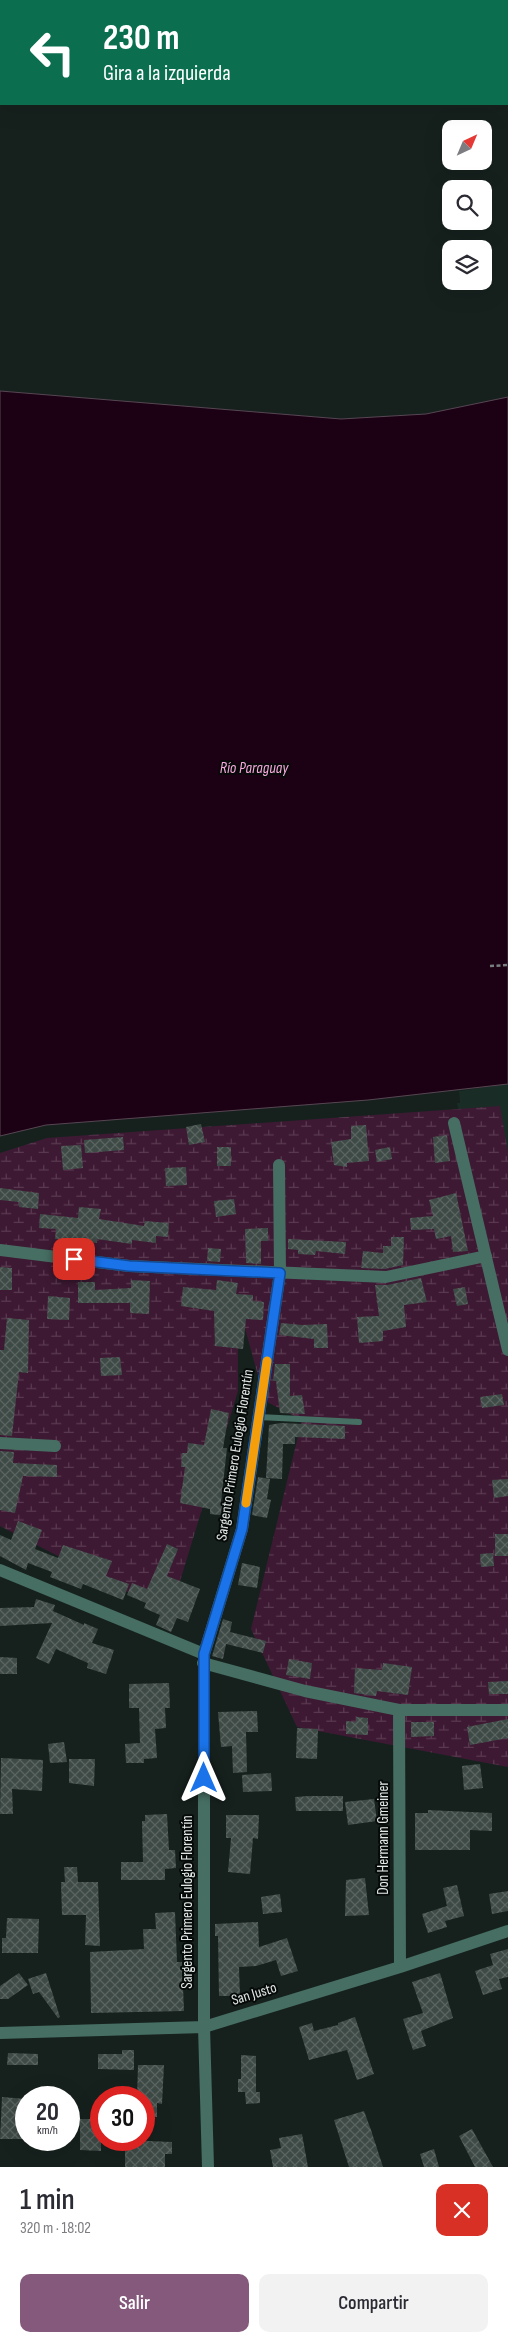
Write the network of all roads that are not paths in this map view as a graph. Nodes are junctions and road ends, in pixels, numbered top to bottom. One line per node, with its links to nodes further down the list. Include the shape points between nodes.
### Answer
1 (454, 1123): 4 (street)
2 (279, 1165): 5 (street, Sargento Primero Eulogio Florentín)
3 (0, 1250): 5 (street, via 129,1266)
4 (486, 1256): 5 (street, via 386,1277); 6 (street)
5 (280, 1273): 7 (street, Sargento Primero Eulogio Florentín)
6 (508, 1350)
7 (259, 1417): 8 (lane); 12 (street, Sargento Primero Eulogio Florentín, via 242,1529)
8 (358, 1422)
9 (0, 1443): 10 (street)
10 (56, 1446)
11 (0, 1570): 12 (street)
12 (203, 1659): 13 (street, via 305,1691); 17 (street, Sargento Primero Eulogio Florentín)
13 (398, 1710): 14 (street); 16 (street, Don Hermann Gmeiner)
14 (508, 1710)
15 (508, 1931): 16 (street, San Justo)
16 (400, 1967): 17 (street, San Justo)
17 (204, 2027): 18 (street, San Justo); 19 (street, Sargento Primero Eulogio Florentín)
18 (0, 2033)
19 (208, 2167)

